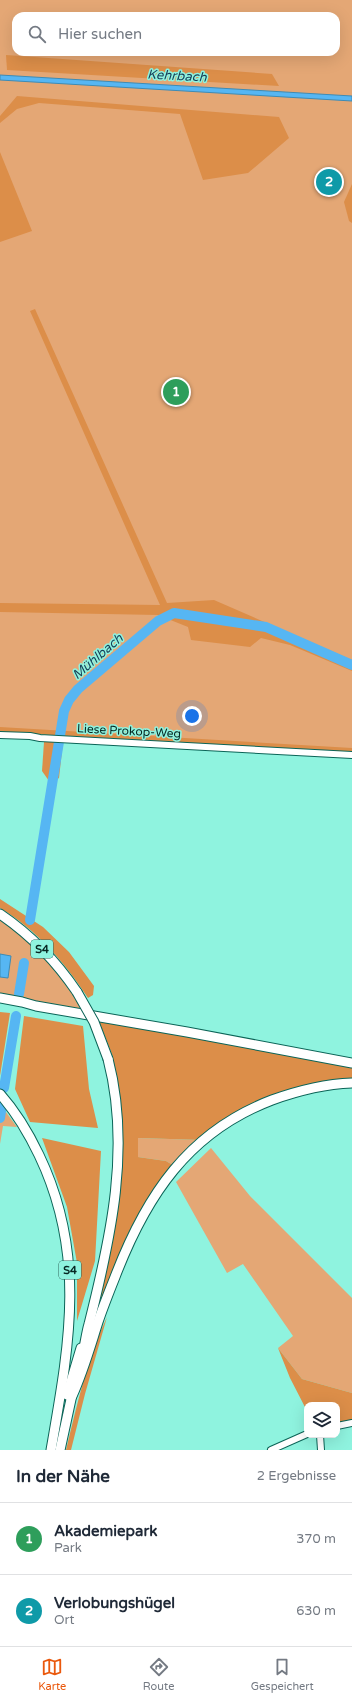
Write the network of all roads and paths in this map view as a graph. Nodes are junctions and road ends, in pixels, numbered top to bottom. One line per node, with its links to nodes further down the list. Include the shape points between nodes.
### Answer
1 (0, 735): 2 (street, Liese Prokop-Weg)
2 (352, 755)
3 (0, 914): 10 (highway, S4, bridge, via 27,934 46,953 77,992 94,1022 108,1059 115,1090 118,1117 117,1184 104,1258)
4 (0, 998): 6 (highway)
5 (0, 1004): 6 (highway)
6 (36, 1006): 7 (highway)
7 (352, 1063)
8 (352, 1083): 11 (highway, via 296,1092 262,1104 236,1117 202,1140 176,1167 153,1197 134,1231 101,1313)
9 (0, 1094): 16 (highway, S4, via 24,1127 45,1167 59,1205 68,1245 71,1282 69,1322 63,1381)
10 (84, 1339): 11 (highway, S4); 17 (highway, via 73,1373)
11 (72, 1396): 18 (highway, S4)
12 (352, 1423): 13 (street)
13 (340, 1425)
14 (304, 1435): 19 (street)
15 (320, 1438): 20 (street)
16 (51, 1450)
17 (55, 1450)
18 (60, 1450)
19 (271, 1450)
20 (321, 1450)

